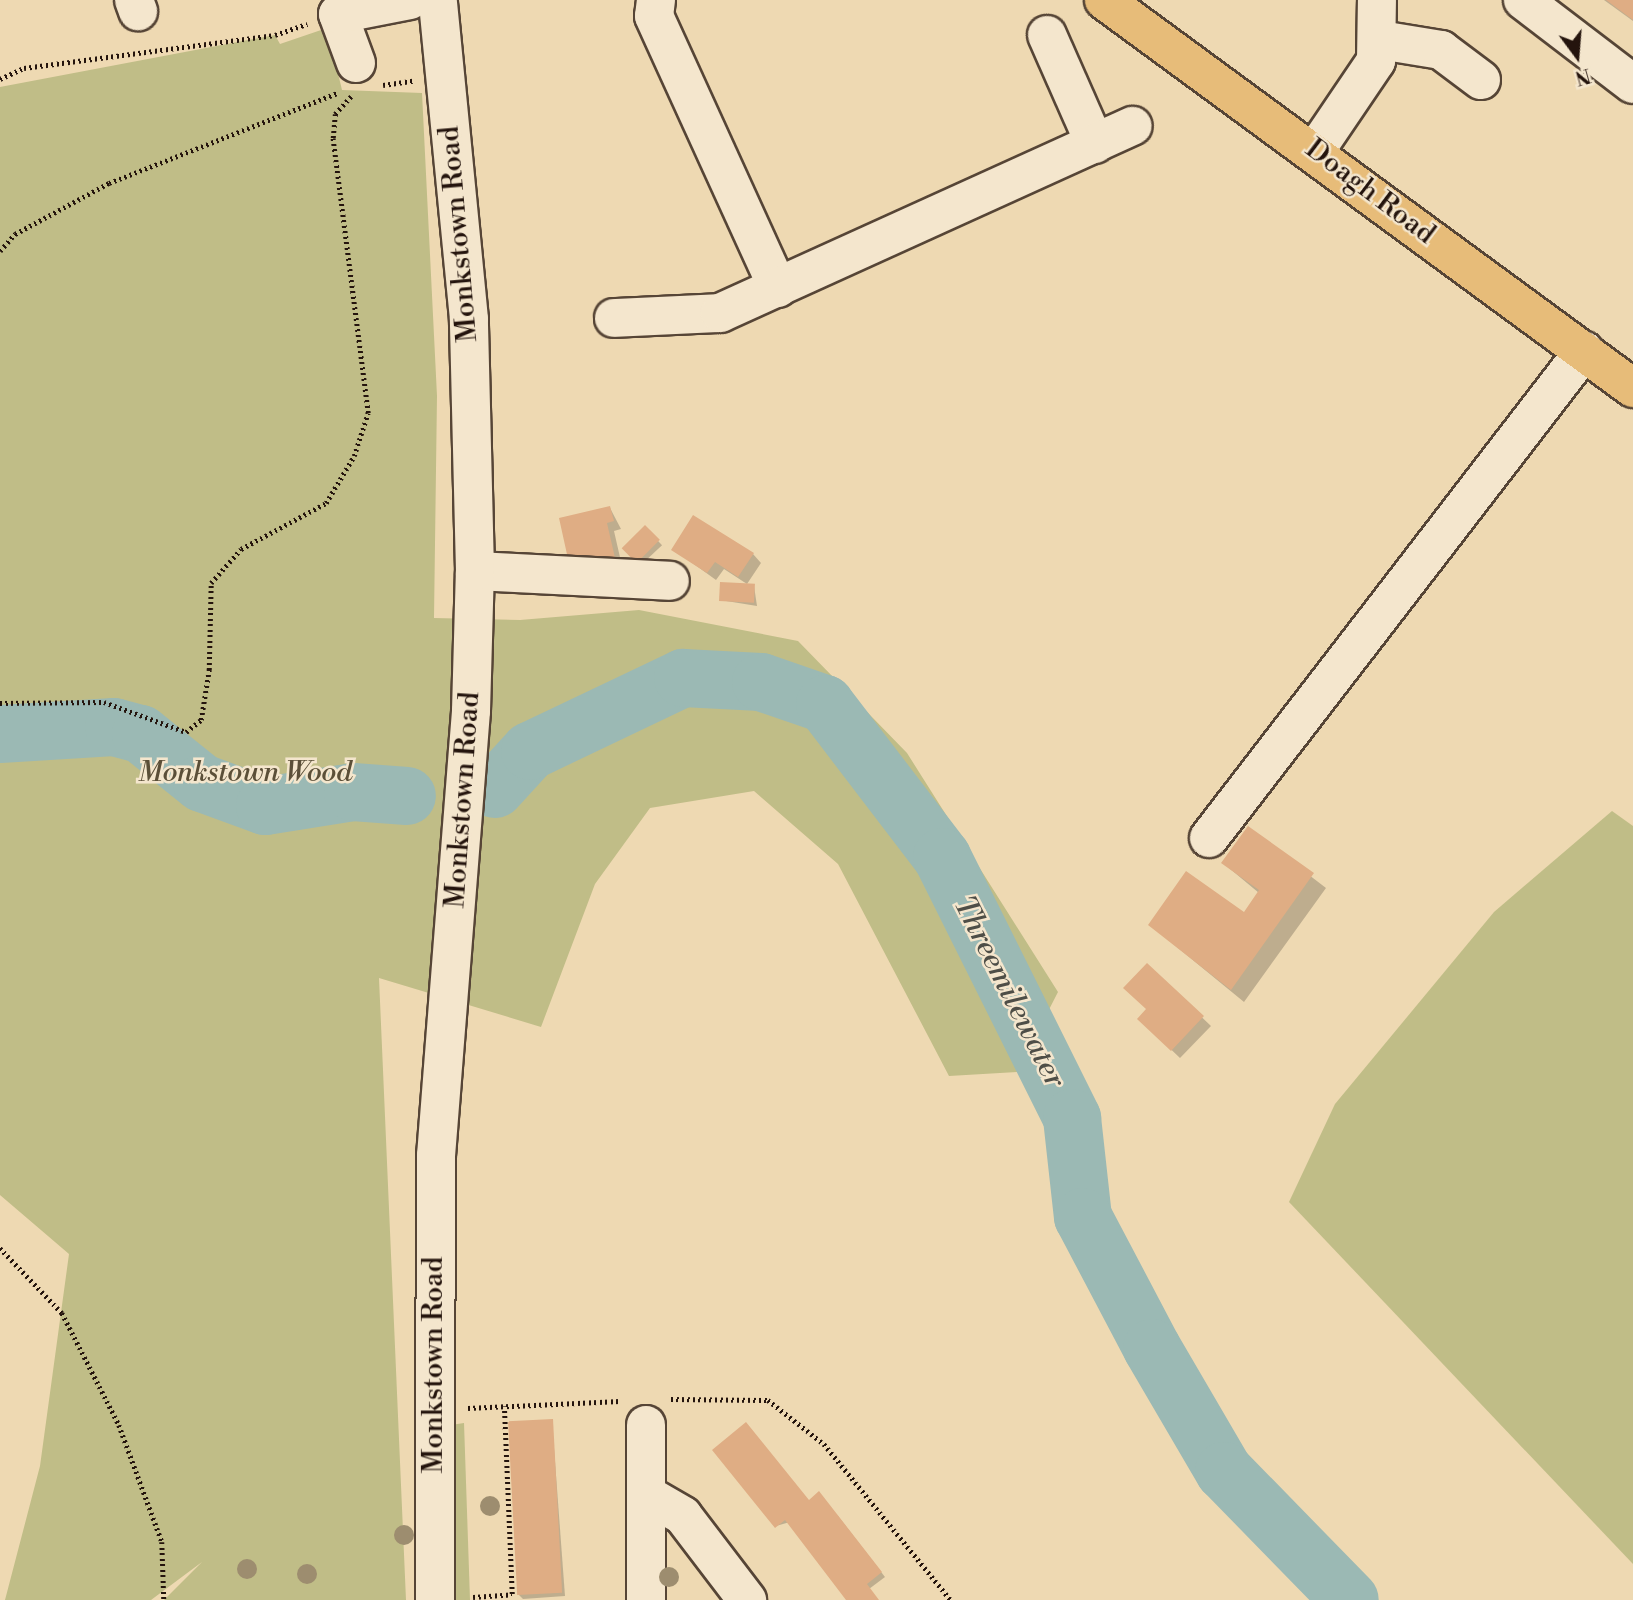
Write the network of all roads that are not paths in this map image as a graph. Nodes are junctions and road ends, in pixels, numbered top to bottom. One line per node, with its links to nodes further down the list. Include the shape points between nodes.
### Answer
1 (410, 0): 9 (street, via 338,14)
2 (438, 0): 19 (street, Monkstown Road, via 469,319)
3 (656, 0): 15 (street, via 653,16)
4 (1104, 0): 14 (main road, Doagh Road)
5 (1377, 0): 8 (street)
6 (1523, 0): 11 (street)
7 (1046, 35): 13 (street)
8 (1380, 40): 10 (street, via 1441,50); 14 (street, via 1370,72)
9 (357, 75)
10 (1481, 80)
11 (1633, 84)
12 (1133, 126): 13 (street)
13 (1095, 144): 15 (street)
14 (1315, 151): 17 (main road, Doagh Road)
15 (778, 288): 16 (street, via 720,313)
16 (614, 318)
17 (1584, 351): 18 (main road, Doagh Road); 21 (street)
18 (1633, 388)
19 (475, 571): 20 (street); 24 (street, Monkstown Road, via 471,711 436,1156)
20 (670, 581)
21 (1209, 838)
22 (646, 1409): 23 (street)
23 (649, 1496): 25 (street); 26 (street, via 683,1516)
24 (435, 1600)
25 (646, 1600)
26 (747, 1600)

